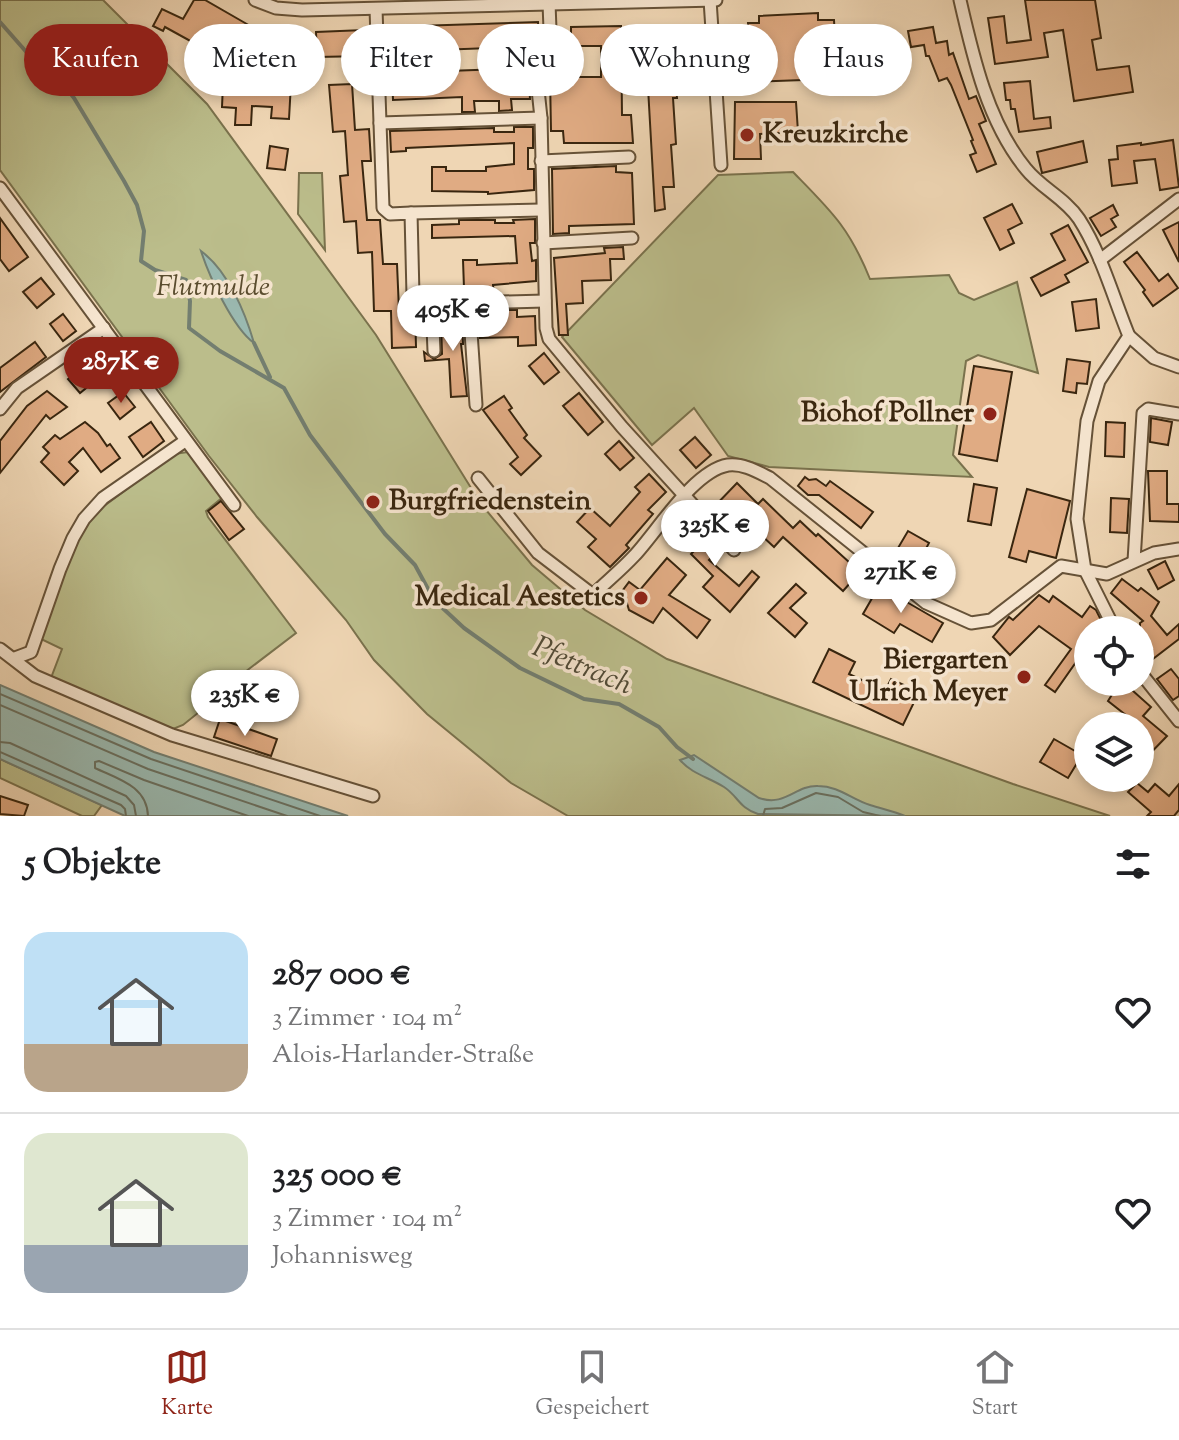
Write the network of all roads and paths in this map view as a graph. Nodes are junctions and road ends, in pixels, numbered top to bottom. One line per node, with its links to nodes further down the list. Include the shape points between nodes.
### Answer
1 (255, 0): 5 (street, via 289,10)
2 (713, 0): 4 (street); 10 (street)
3 (960, 0): 17 (street, via 980,77 1013,150 1032,177 1077,216)
4 (549, 3): 5 (street); 6 (street, via 551,56 537,80)
5 (376, 9): 7 (street)
6 (541, 118): 7 (street); 9 (street)
7 (380, 123): 14 (street, via 383,208 390,214)
8 (629, 157): 9 (street)
9 (541, 161): 13 (street)
10 (721, 165)
11 (0, 188): 21 (street)
12 (1179, 199): 17 (street)
13 (541, 210): 14 (street); 16 (street)
14 (411, 213): 20 (street, via 413,295 421,304)
15 (632, 238): 16 (street)
16 (543, 243): 18 (street)
17 (1100, 260): 22 (street)
18 (545, 301): 19 (street); 30 (street, via 546,328 557,351)
19 (469, 303): 20 (street); 25 (street)
20 (432, 304): 23 (street)
21 (104, 328): 26 (street, via 17,388); 28 (street)
22 (1129, 336): 24 (street, via 1154,358); 35 (street, via 1099,381 1087,421 1077,519)
23 (434, 351)
24 (1179, 367)
25 (476, 405)
26 (0, 407)
27 (1179, 414): 34 (street, via 1148,409 1143,413)
28 (185, 441): 31 (street); 38 (street, via 103,498 84,519 31,652)
29 (478, 478): 30 (street, via 538,553 593,595)
30 (687, 495): 33 (street); 35 (street, via 728,465 749,468 789,492 926,603 971,623 991,620 1061,566)
31 (234, 505)
32 (1179, 549): 34 (street)
33 (734, 550)
34 (1134, 561): 35 (street, via 1107,574)
35 (1085, 570): 36 (street)
36 (1108, 616)
37 (0, 649): 38 (street)
38 (15, 658): 41 (street, via 35,676 172,735)
39 (1154, 690): 40 (street)
40 (1179, 721)
41 (373, 796)

